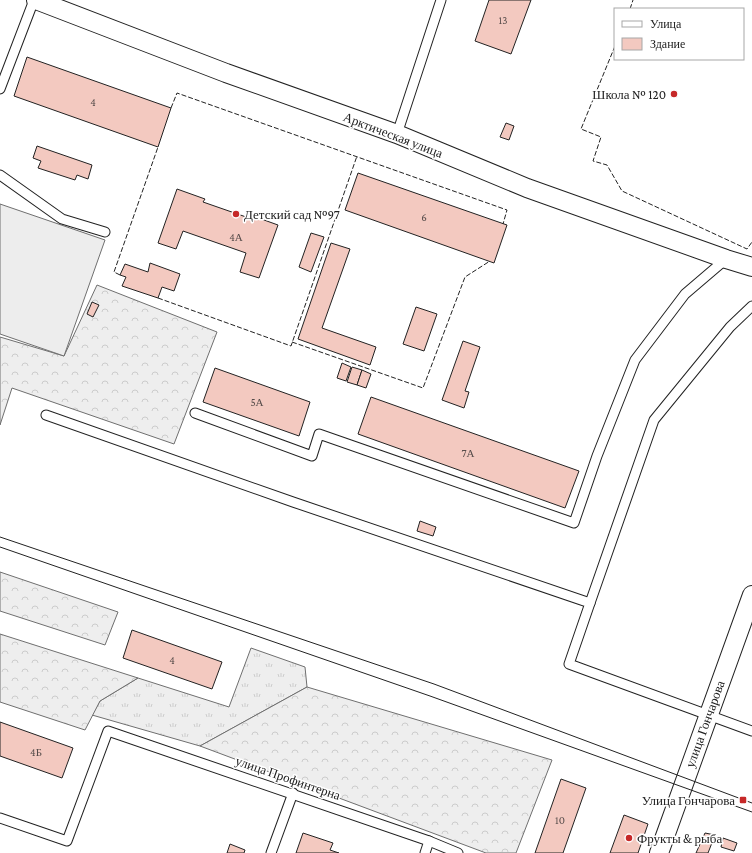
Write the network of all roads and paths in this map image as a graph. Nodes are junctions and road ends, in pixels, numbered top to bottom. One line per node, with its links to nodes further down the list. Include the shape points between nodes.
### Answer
1 (35, 0): 3 (lane); 4 (street, Арктическая улица, via 226,73)
2 (441, 0): 4 (lane)
3 (0, 89)
4 (397, 134): 7 (street, Арктическая улица, via 527,188)
5 (0, 175): 6 (lane, via 62,219)
6 (105, 232)
7 (726, 259): 8 (street, Арктическая улица); 10 (lane, via 685,294 635,360 574,523 319,434 312,456)
8 (752, 267)
9 (752, 306): 13 (lane, via 730,327 654,420)
10 (195, 413)
11 (46, 415): 13 (lane)
12 (752, 595): 14 (street, улица Гончарова)
13 (590, 603): 14 (lane, via 569,664)
14 (708, 716): 15 (lane); 22 (street, улица Гончарова)
15 (752, 731)
16 (292, 793): 17 (lane, улица Профинтерна, via 108,731 67,841); 18 (lane, улица Профинтерна); 19 (lane)
17 (0, 818)
18 (429, 841): 20 (lane); 21 (lane, улица Профинтерна)
19 (271, 853)
20 (425, 853)
21 (458, 853)
22 (659, 853)

